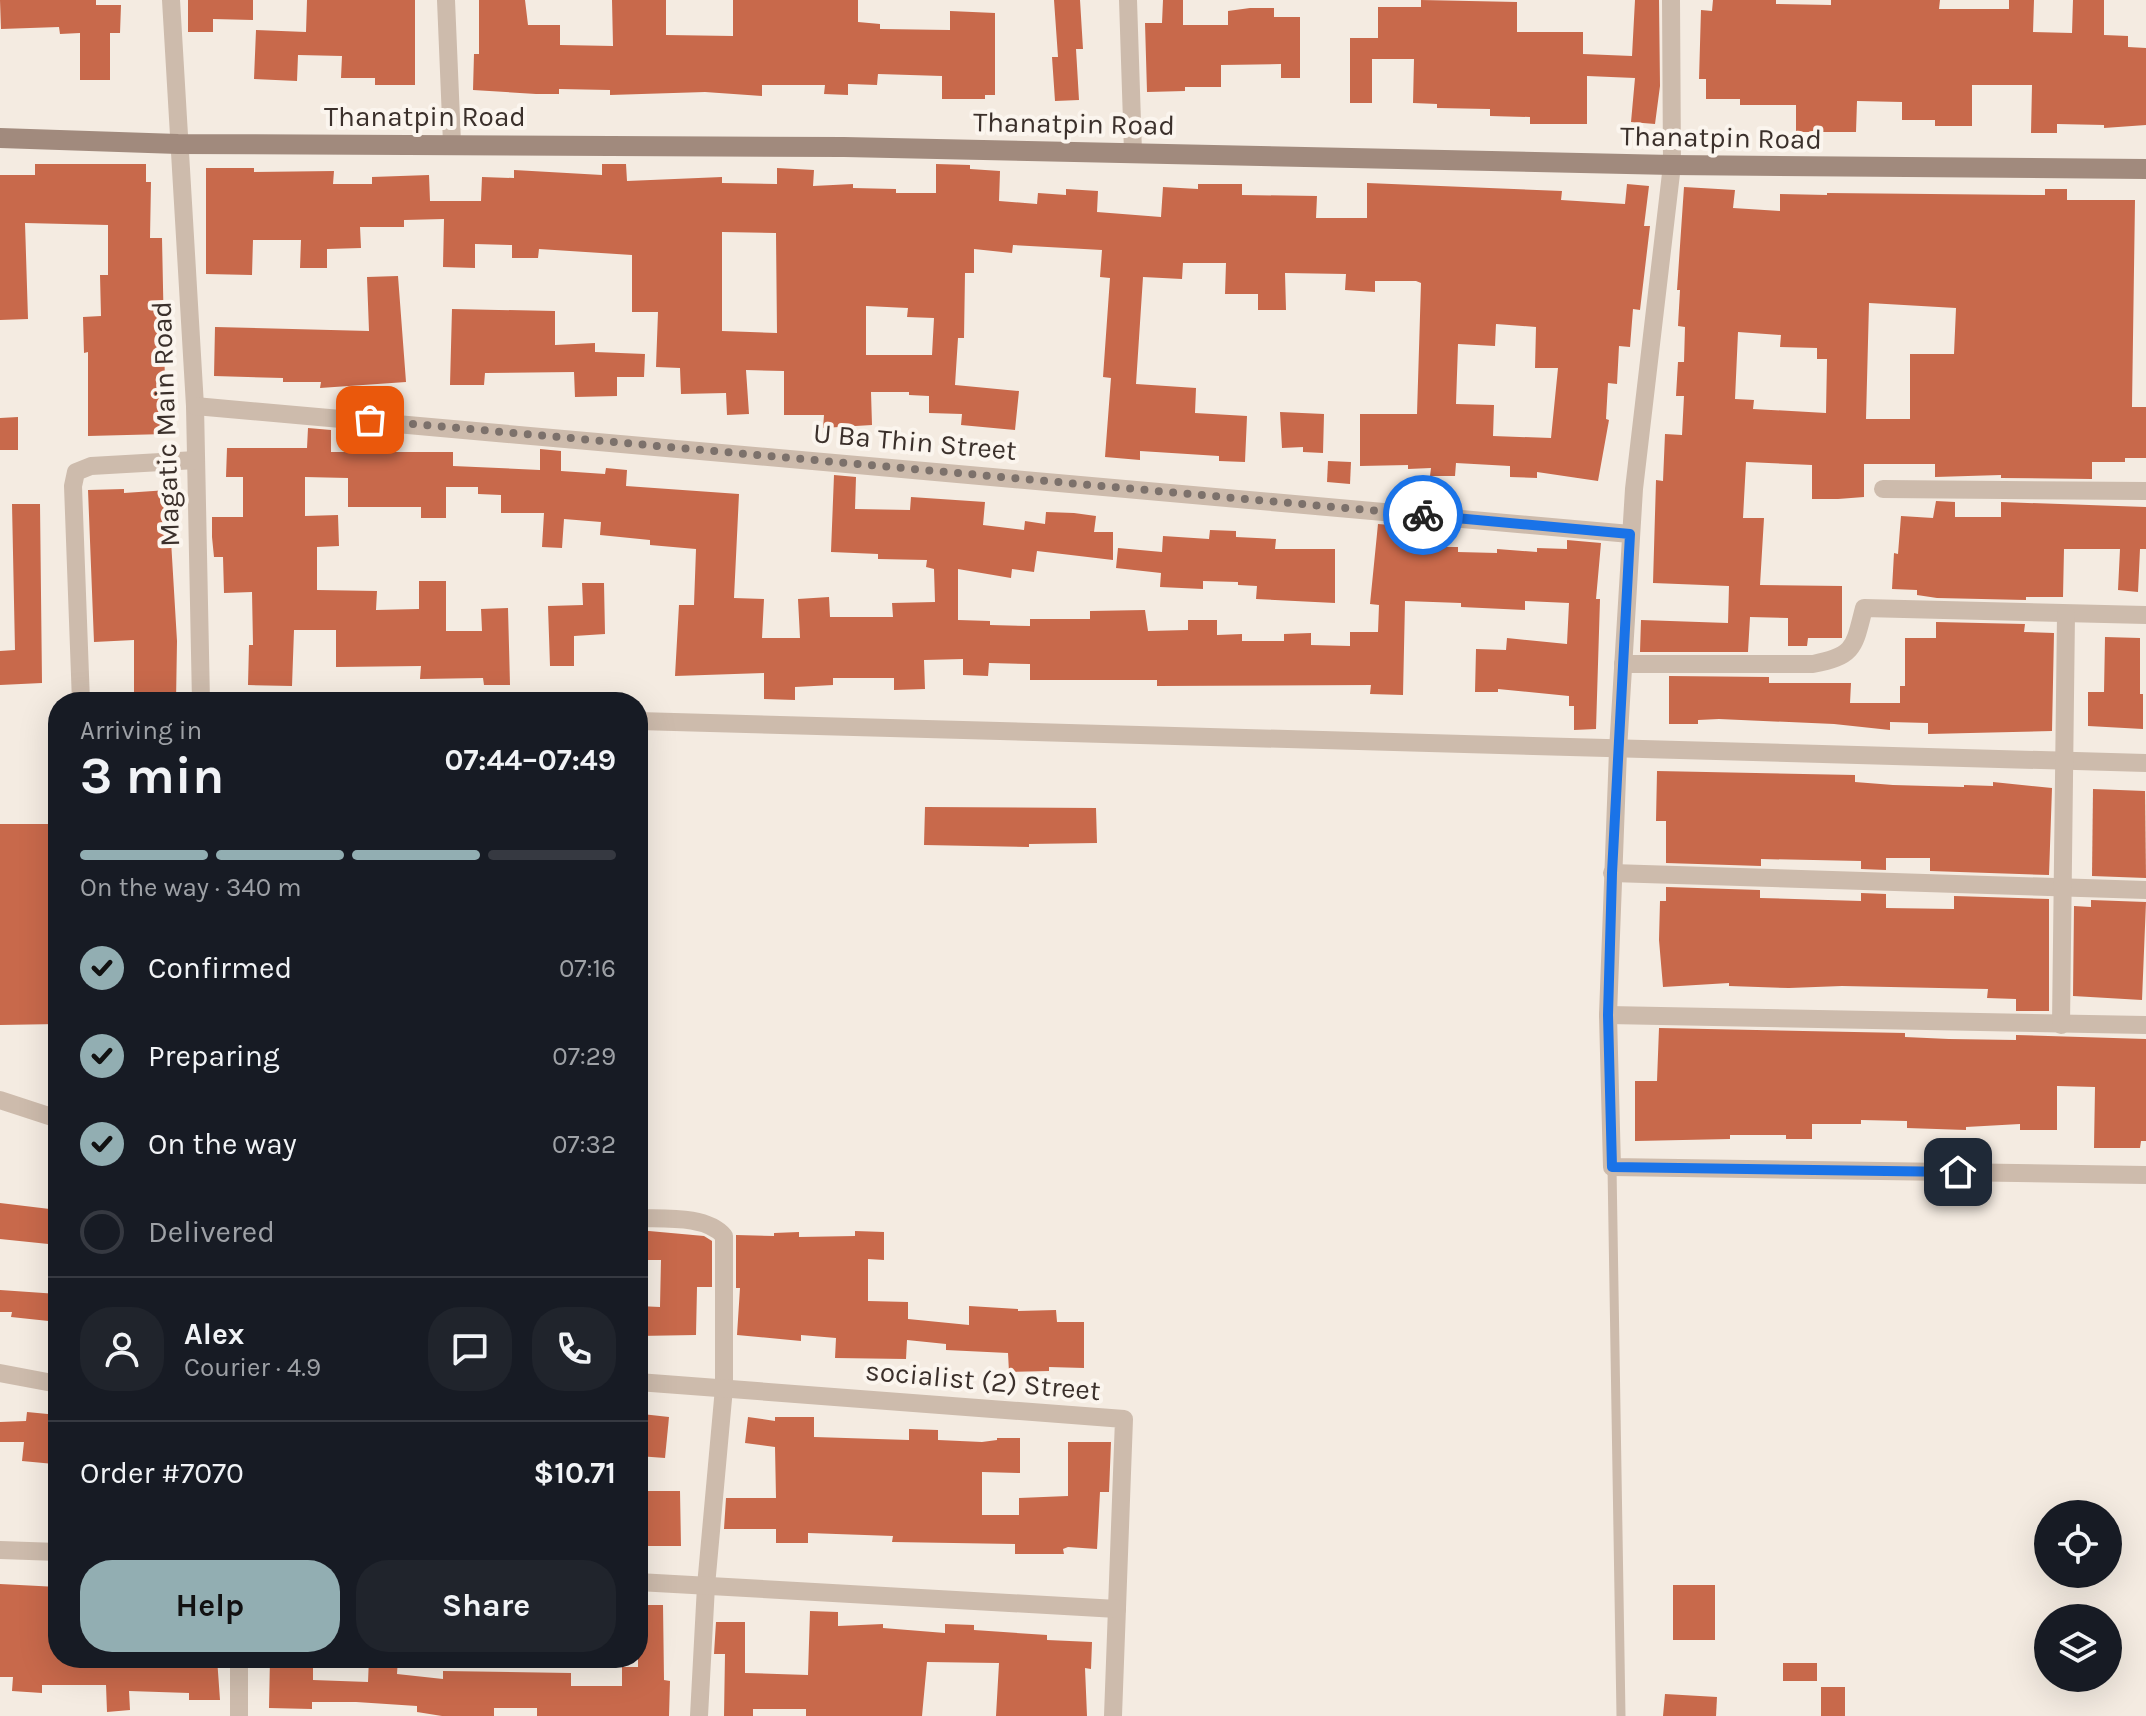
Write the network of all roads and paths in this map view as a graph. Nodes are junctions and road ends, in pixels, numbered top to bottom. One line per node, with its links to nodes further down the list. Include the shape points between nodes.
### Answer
1 (171, 0): 7 (street, Magatic Main Road)
2 (446, 0): 6 (street)
3 (1128, 0): 8 (street)
4 (1671, 0): 9 (street)
5 (0, 138): 7 (main road, Thanatpin Road)
6 (452, 143): 7 (main road, Thanatpin Road); 8 (main road, Thanatpin Road)
7 (178, 144): 11 (street, Magatic Main Road)
8 (1133, 152): 9 (main road, Thanatpin Road)
9 (1672, 165): 10 (main road, Thanatpin Road); 15 (street)
10 (2146, 169)
11 (195, 406): 12 (street, Magatic Main Road); 15 (street, U Ba Thin Street)
12 (196, 460): 19 (street, via 91,466 76,472); 20 (street, Magatic Main Road)
13 (1883, 489): 14 (street)
14 (2146, 491)
15 (1630, 534): 18 (street)
16 (2066, 614): 17 (street); 18 (street, via 1864,608 1855,643 1840,659 1813,664); 23 (street)
17 (2146, 615)
18 (1623, 664): 22 (street)
19 (81, 692)
20 (201, 692)
21 (648, 721): 22 (street)
22 (1618, 750): 23 (street); 25 (street)
23 (2066, 760): 24 (street); 26 (street)
24 (2146, 763)
25 (1612, 873): 26 (street); 28 (street)
26 (2062, 887): 27 (street); 29 (street)
27 (2146, 890)
28 (1608, 1015): 29 (street); 33 (street)
29 (2061, 1025): 30 (street)
30 (2146, 1025)
31 (0, 1100): 32 (street)
32 (48, 1116)
33 (1612, 1167): 34 (street); 49 (lane)
34 (2146, 1175)
35 (648, 1219): 39 (street, via 696,1222 716,1227 724,1236)
36 (0, 1373): 37 (street)
37 (48, 1382)
38 (648, 1383): 39 (street, socialist (2) Street)
39 (724, 1388): 43 (street); 44 (street, socialist (2) Street, via 1124,1419)
40 (0, 1550): 41 (street)
41 (48, 1552)
42 (648, 1583): 43 (street)
43 (706, 1586): 44 (street); 47 (street)
44 (1117, 1609): 48 (street, socialist (2) Street)
45 (239, 1668): 46 (street)
46 (239, 1716)
47 (699, 1716)
48 (1113, 1716)
49 (1621, 1716)

